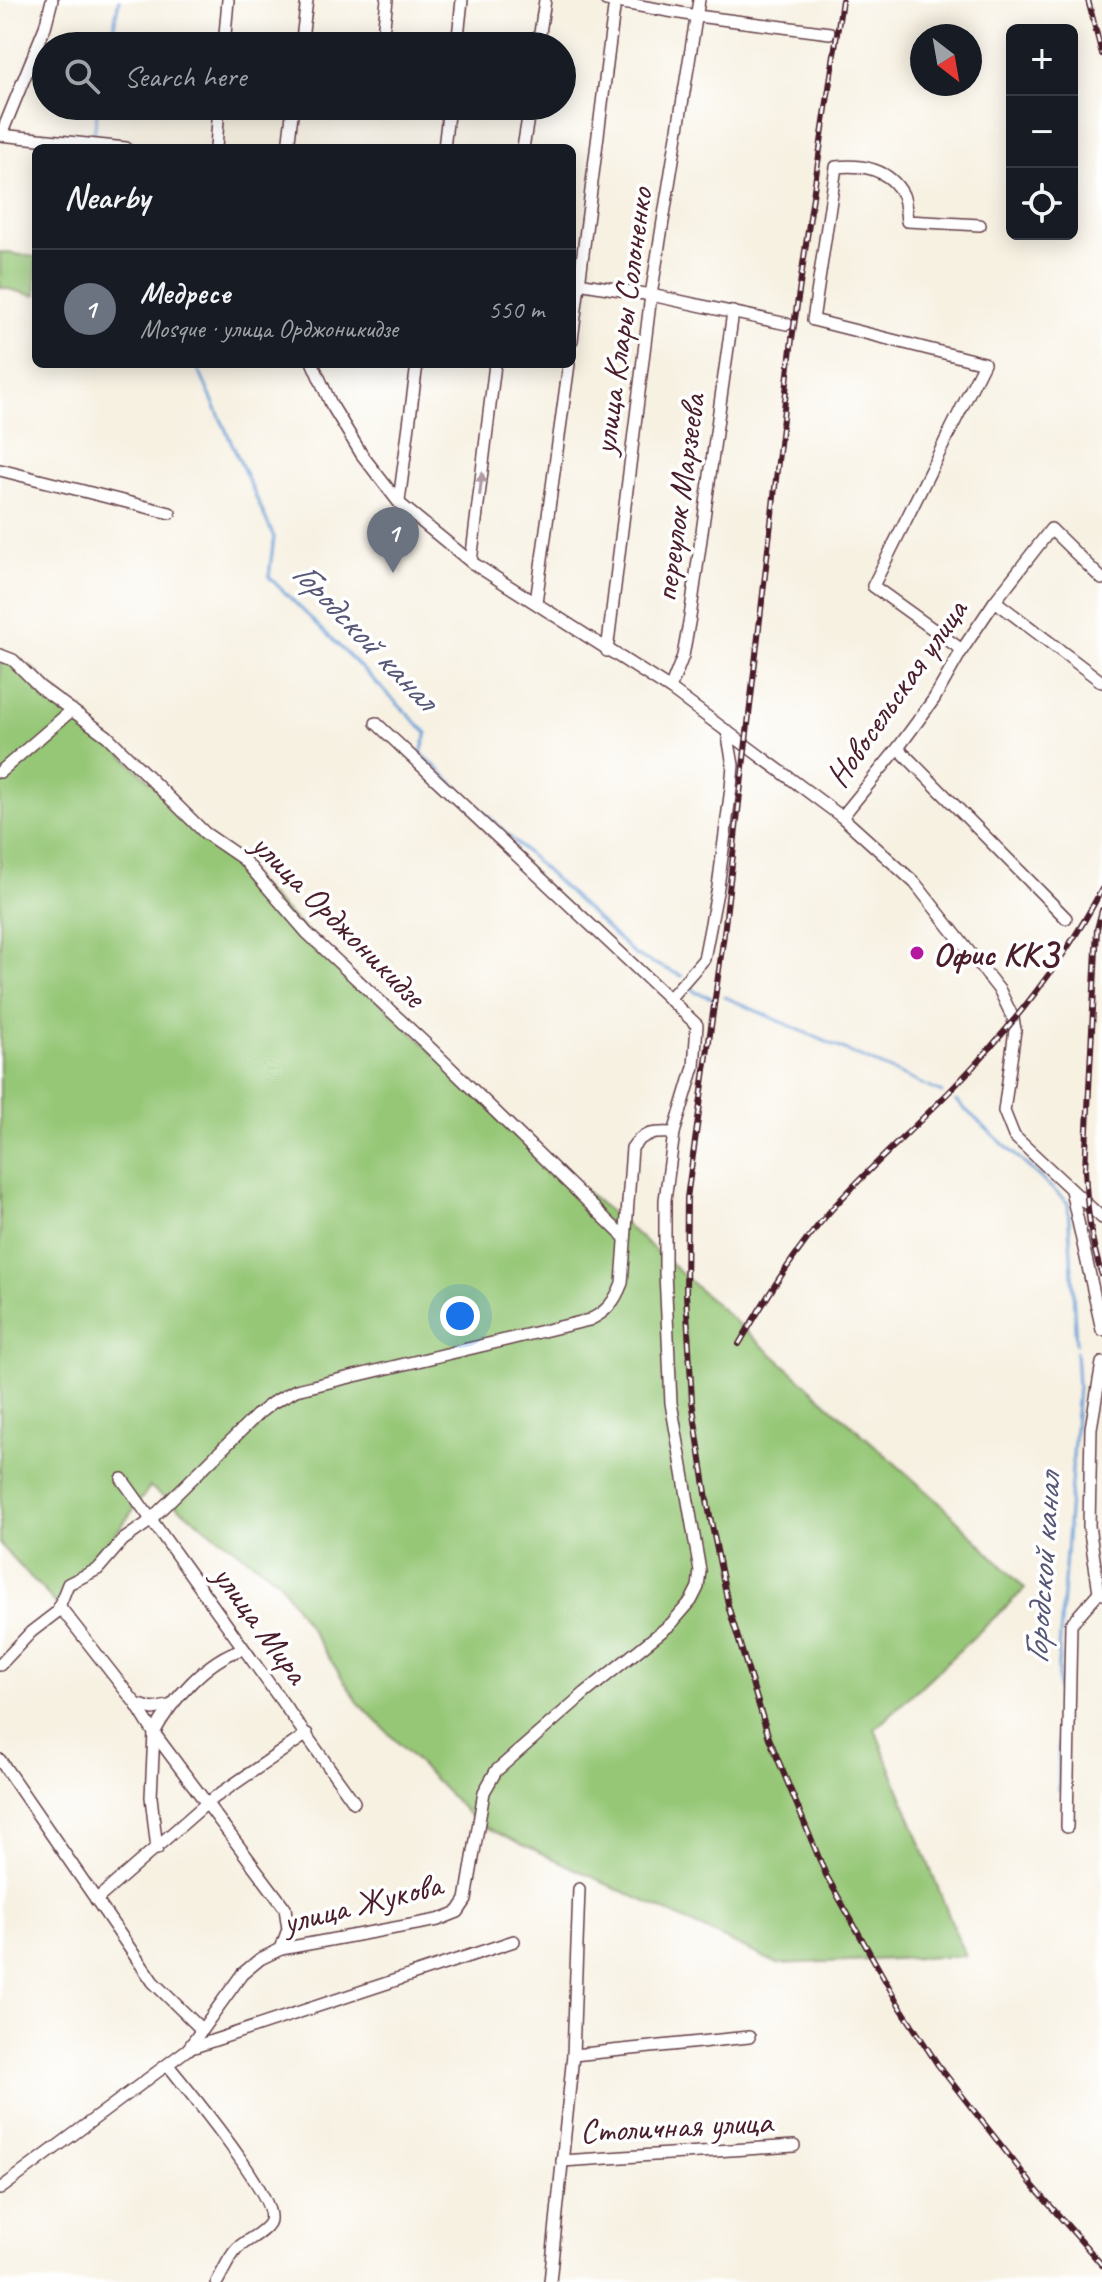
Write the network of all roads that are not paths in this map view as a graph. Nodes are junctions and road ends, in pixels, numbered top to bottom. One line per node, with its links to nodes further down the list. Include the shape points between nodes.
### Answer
1 (52, 0): 11 (street)
2 (228, 0): 12 (street)
3 (307, 0): 13 (street)
4 (387, 0): 10 (street)
5 (462, 0): 14 (street)
6 (545, 0): 15 (street)
7 (699, 0): 9 (street, улица Клары Солоненко)
8 (611, 1): 9 (street); 29 (street)
9 (697, 16): 16 (street); 30 (street, улица Клары Солоненко)
10 (384, 25)
11 (43, 32)
12 (225, 32)
13 (303, 32)
14 (459, 32)
15 (540, 32)
16 (830, 33)
17 (32, 58): 22 (street)
18 (218, 120): 24 (street)
19 (291, 120): 25 (street)
20 (447, 120): 26 (street)
21 (528, 120): 27 (street)
22 (0, 135): 23 (street)
23 (87, 144)
24 (216, 144)
25 (288, 144)
26 (444, 144)
27 (524, 144)
28 (980, 225): 44 (street, via 907,221 904,196 876,169 858,164 836,167 813,320 984,363 873,586)
29 (576, 283): 30 (street)
30 (651, 295): 31 (street); 45 (street, улица Клары Солоненко)
31 (733, 312): 32 (street); 48 (street, переулок Марзеева, via 690,617)
32 (787, 324)
33 (315, 368): 38 (street, via 362,455)
34 (416, 368): 38 (street)
35 (495, 368): 40 (street, one-way to 35)
36 (568, 368): 43 (street)
37 (0, 470): 39 (street)
38 (399, 501): 40 (street)
39 (170, 513)
40 (471, 562): 43 (street)
41 (1102, 579): 42 (street, Новосельская улица, via 1051,529)
42 (995, 601): 44 (street, Новосельская улица); 47 (street, Новосельская улица)
43 (536, 602): 45 (street)
44 (962, 650): 52 (street, Новосельская улица)
45 (607, 651): 48 (street)
46 (1, 655): 49 (street, улица Орджоникидзе)
47 (1102, 682)
48 (670, 689): 51 (street)
49 (72, 710): 53 (street); 60 (street, улица Орджоникидзе, via 107,736 205,833 243,859 307,933)
50 (376, 723): 56 (street)
51 (727, 731): 54 (street); 56 (street, via 732,777 704,959)
52 (898, 748): 54 (street, Новосельская улица); 55 (street)
53 (0, 772)
54 (842, 817): 58 (street, via 915,883 1000,991 1015,1030 1004,1111 1014,1136)
55 (1066, 918)
56 (669, 999): 57 (street, via 697,1025 694,1067)
57 (674, 1133): 60 (street, via 645,1135 632,1148); 81 (street, улица Жукова, via 665,1200 670,1389 700,1571 698,1587 671,1624 496,1771 484,1792 466,1900 458,1912)
58 (1070, 1189): 59 (street); 61 (street)
59 (1102, 1218)
60 (625, 1238): 64 (street, via 622,1283 600,1316 296,1390 258,1414)
61 (1102, 1330)
62 (1102, 1363): 65 (street, via 1091,1428 1089,1526)
63 (122, 1479): 64 (street, улица Мира)
64 (151, 1519): 66 (street, via 98,1569 68,1584); 67 (street, улица Мира)
65 (1100, 1593): 76 (street, via 1071,1624)
66 (60, 1607): 68 (street); 69 (street)
67 (243, 1649): 70 (street, via 212,1666); 72 (street, улица Мира)
68 (0, 1665)
69 (136, 1704): 70 (street); 71 (street)
70 (168, 1706): 71 (street)
71 (154, 1733): 74 (street); 77 (street, via 151,1797)
72 (307, 1734): 74 (street); 75 (street, улица Мира)
73 (0, 1760): 79 (street)
74 (208, 1802): 77 (street); 81 (street, via 285,1908 288,1929)
75 (354, 1802)
76 (1067, 1827)
77 (157, 1849): 79 (street)
78 (579, 1889): 85 (street)
79 (96, 1900): 82 (street, via 153,1982)
80 (514, 1941): 84 (street, улица Жукова)
81 (281, 1949): 82 (street, улица Жукова, via 242,1974)
82 (201, 2029): 84 (street, улица Жукова)
83 (749, 2037): 85 (street)
84 (188, 2049): 86 (street, улица Жукова)
85 (573, 2055): 88 (street)
86 (168, 2065): 89 (street, улица Жукова); 90 (street, via 223,2135 270,2212 267,2226 235,2251)
87 (794, 2146): 88 (street, Столичная улица)
88 (562, 2161): 91 (street)
89 (0, 2187)
90 (217, 2282)
91 (550, 2282)

